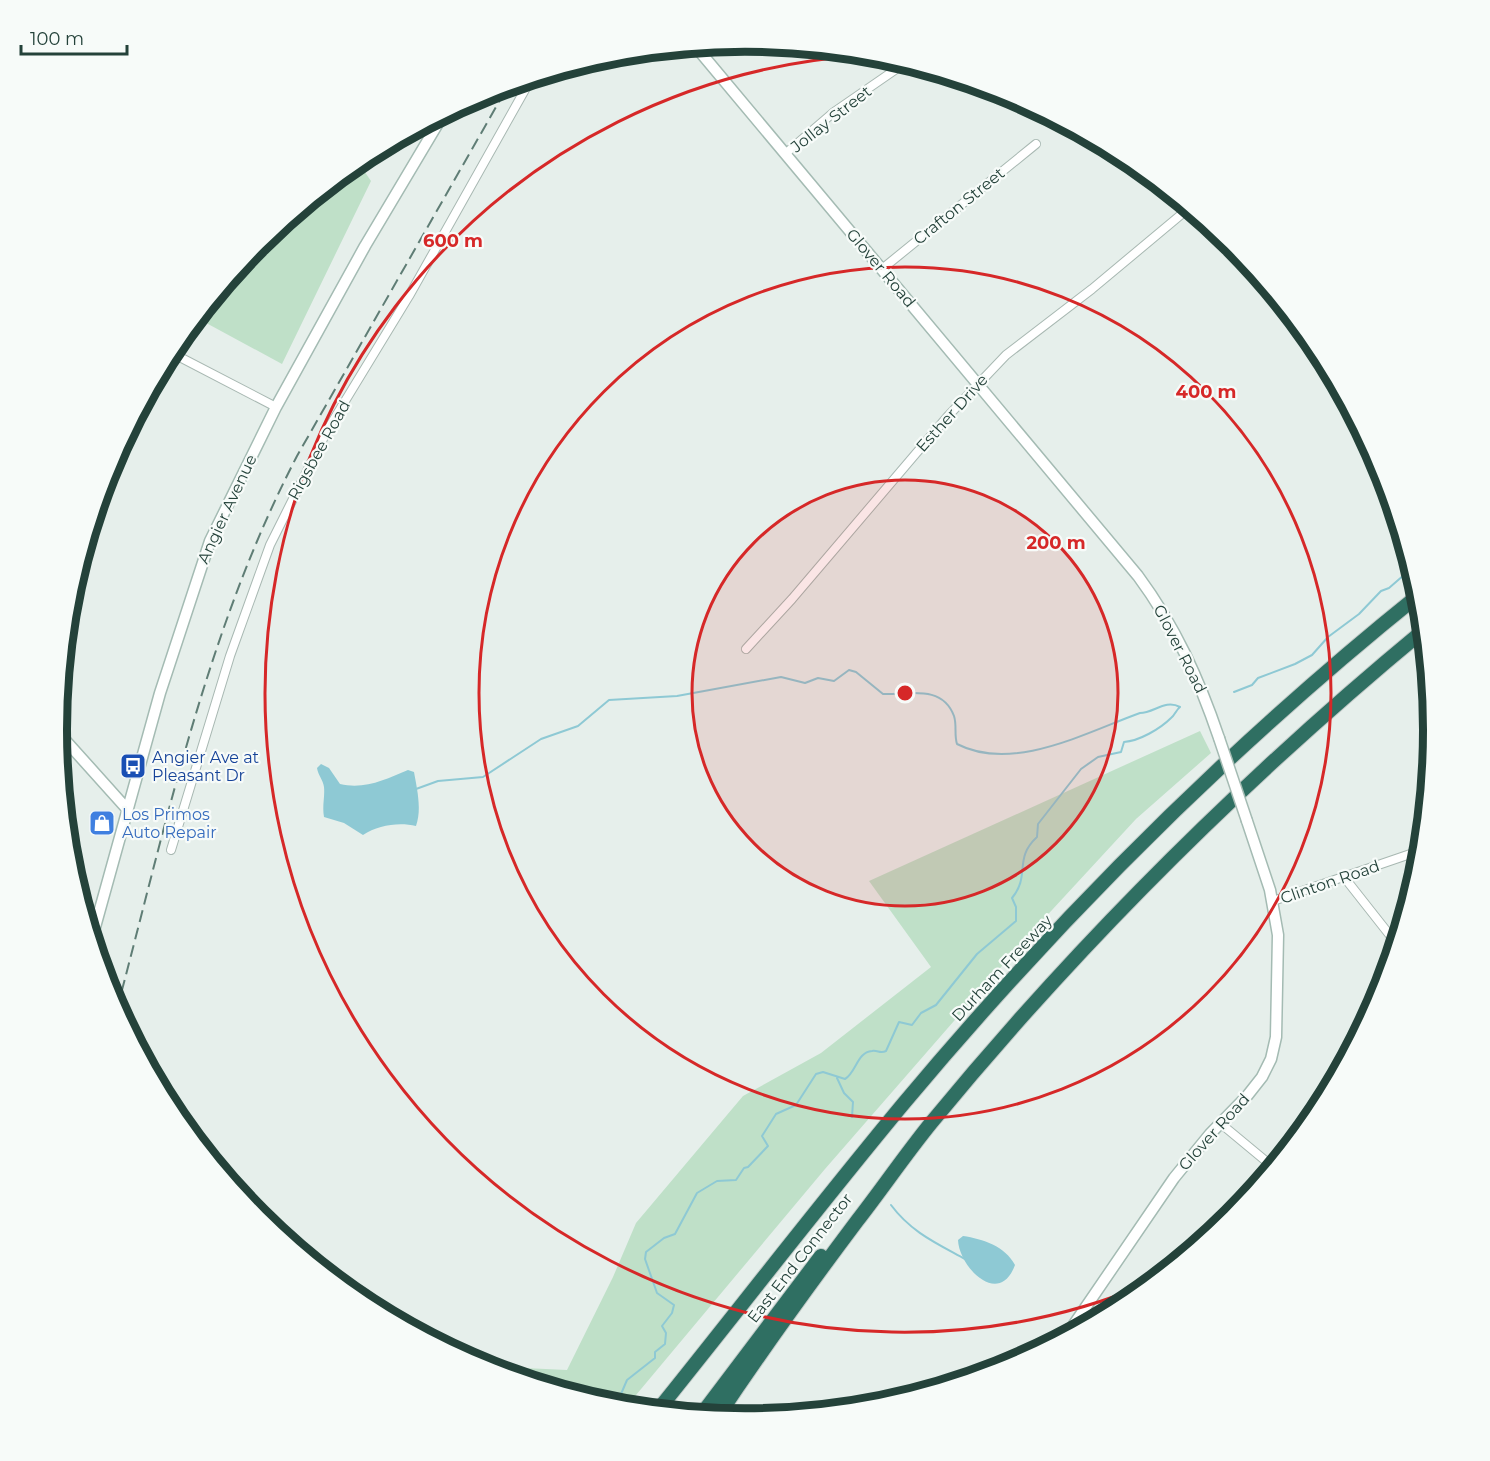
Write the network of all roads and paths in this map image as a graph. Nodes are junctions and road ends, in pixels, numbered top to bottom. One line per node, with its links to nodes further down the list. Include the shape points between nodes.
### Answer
1 (702, 54): 6 (street, Glover Road)
2 (895, 70): 6 (street, Jollay Street, via 834,112)
3 (526, 89): 17 (street, Rigsbee Road, via 409,296 328,429 270,545 230,656)
4 (436, 127): 11 (street, Angier Avenue)
5 (1036, 144): 8 (street, Crafton Street)
6 (785, 154): 8 (street, Glover Road)
7 (1183, 213): 10 (street, Esther Drive, via 1006,355)
8 (882, 269): 10 (street, Glover Road)
9 (179, 356): 11 (street)
10 (978, 385): 14 (street, Esther Drive); 20 (street, Glover Road, bridge, via 1155,600 1189,661)
11 (276, 407): 16 (street, Angier Avenue, via 203,559)
12 (1411, 602): 27 (highway, Durham Freeway, via 1218,772 1034,957 904,1103)
13 (1416, 637): 24 (highway, via 1202,829 1058,979)
14 (746, 649)
15 (67, 742): 16 (street)
16 (127, 809): 21 (street, Angier Avenue)
17 (171, 850)
18 (1411, 854): 19 (street, Clinton Road)
19 (1344, 877): 20 (street, Clinton Road); 22 (street)
20 (1273, 901): 23 (street, Glover Road, via 1278,959 1273,1052 1260,1079)
21 (96, 924)
22 (1390, 937)
23 (1220, 1124): 25 (street); 26 (street, Glover Road, via 1174,1178)
24 (929, 1125): 30 (highway, East End Connector, via 805,1275); 31 (highway)
25 (1267, 1162)
26 (1075, 1323)
27 (701, 1357): 28 (highway); 29 (highway, Durham Freeway)
28 (655, 1403)
29 (663, 1404)
30 (707, 1407)
31 (724, 1408)

